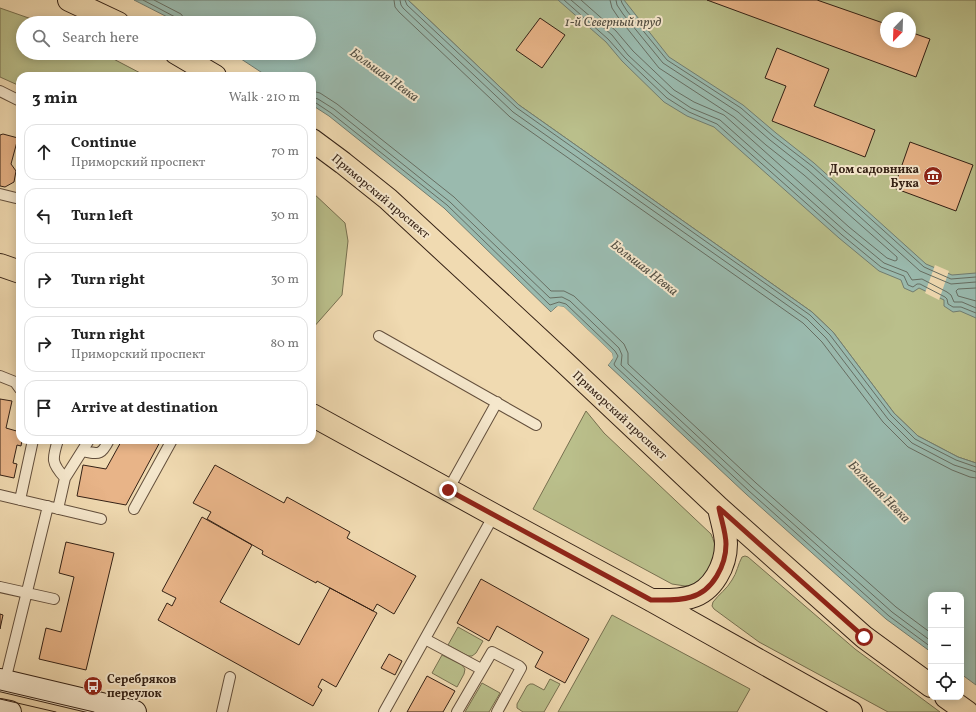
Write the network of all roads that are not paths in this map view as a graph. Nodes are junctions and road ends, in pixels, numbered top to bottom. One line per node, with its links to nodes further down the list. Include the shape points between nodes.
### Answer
1 (69, 0): 2 (main road)
2 (103, 16)
3 (188, 60): 4 (main road)
4 (208, 72)
5 (0, 91): 6 (lane)
6 (16, 99)
7 (316, 143): 29 (main road, Приморский проспект, via 388,199)
8 (0, 194): 9 (lane)
9 (16, 198)
10 (0, 265): 11 (main road)
11 (16, 271)
12 (379, 336): 15 (lane)
13 (0, 376): 14 (lane)
14 (16, 383)
15 (497, 402): 17 (lane); 25 (lane)
16 (316, 417): 25 (main road)
17 (536, 424)
18 (32, 444): 27 (lane)
19 (57, 444): 24 (lane, via 53,456 56,468)
20 (86, 444): 23 (lane)
21 (107, 444): 23 (lane, via 98,454)
22 (170, 444): 31 (lane)
23 (82, 451): 24 (lane)
24 (65, 478): 30 (lane)
25 (448, 490): 32 (main road)
26 (0, 495): 27 (lane)
27 (20, 500): 28 (lane)
28 (48, 506): 30 (lane); 35 (lane)
29 (719, 508): 37 (main road, via 726,544 724,560 717,576 706,589 692,597); 42 (main road, Приморский проспект, via 864,637)
30 (58, 509): 33 (lane)
31 (134, 509)
32 (494, 515): 37 (main road); 38 (lane)
33 (101, 519)
34 (0, 587): 35 (lane)
35 (26, 593): 36 (lane); 41 (lane)
36 (54, 599)
37 (651, 600): 51 (main road)
38 (425, 639): 39 (lane); 48 (lane)
39 (481, 669): 49 (lane); 50 (lane, via 492,652 521,668)
40 (230, 677): 47 (lane)
41 (2, 680): 46 (main road)
42 (928, 684)
43 (950, 700): 52 (main road)
44 (0, 710): 45 (main road)
45 (10, 712)
46 (135, 712)
47 (222, 712)
48 (384, 712)
49 (457, 712)
50 (497, 712)
51 (851, 712)
52 (968, 712)

